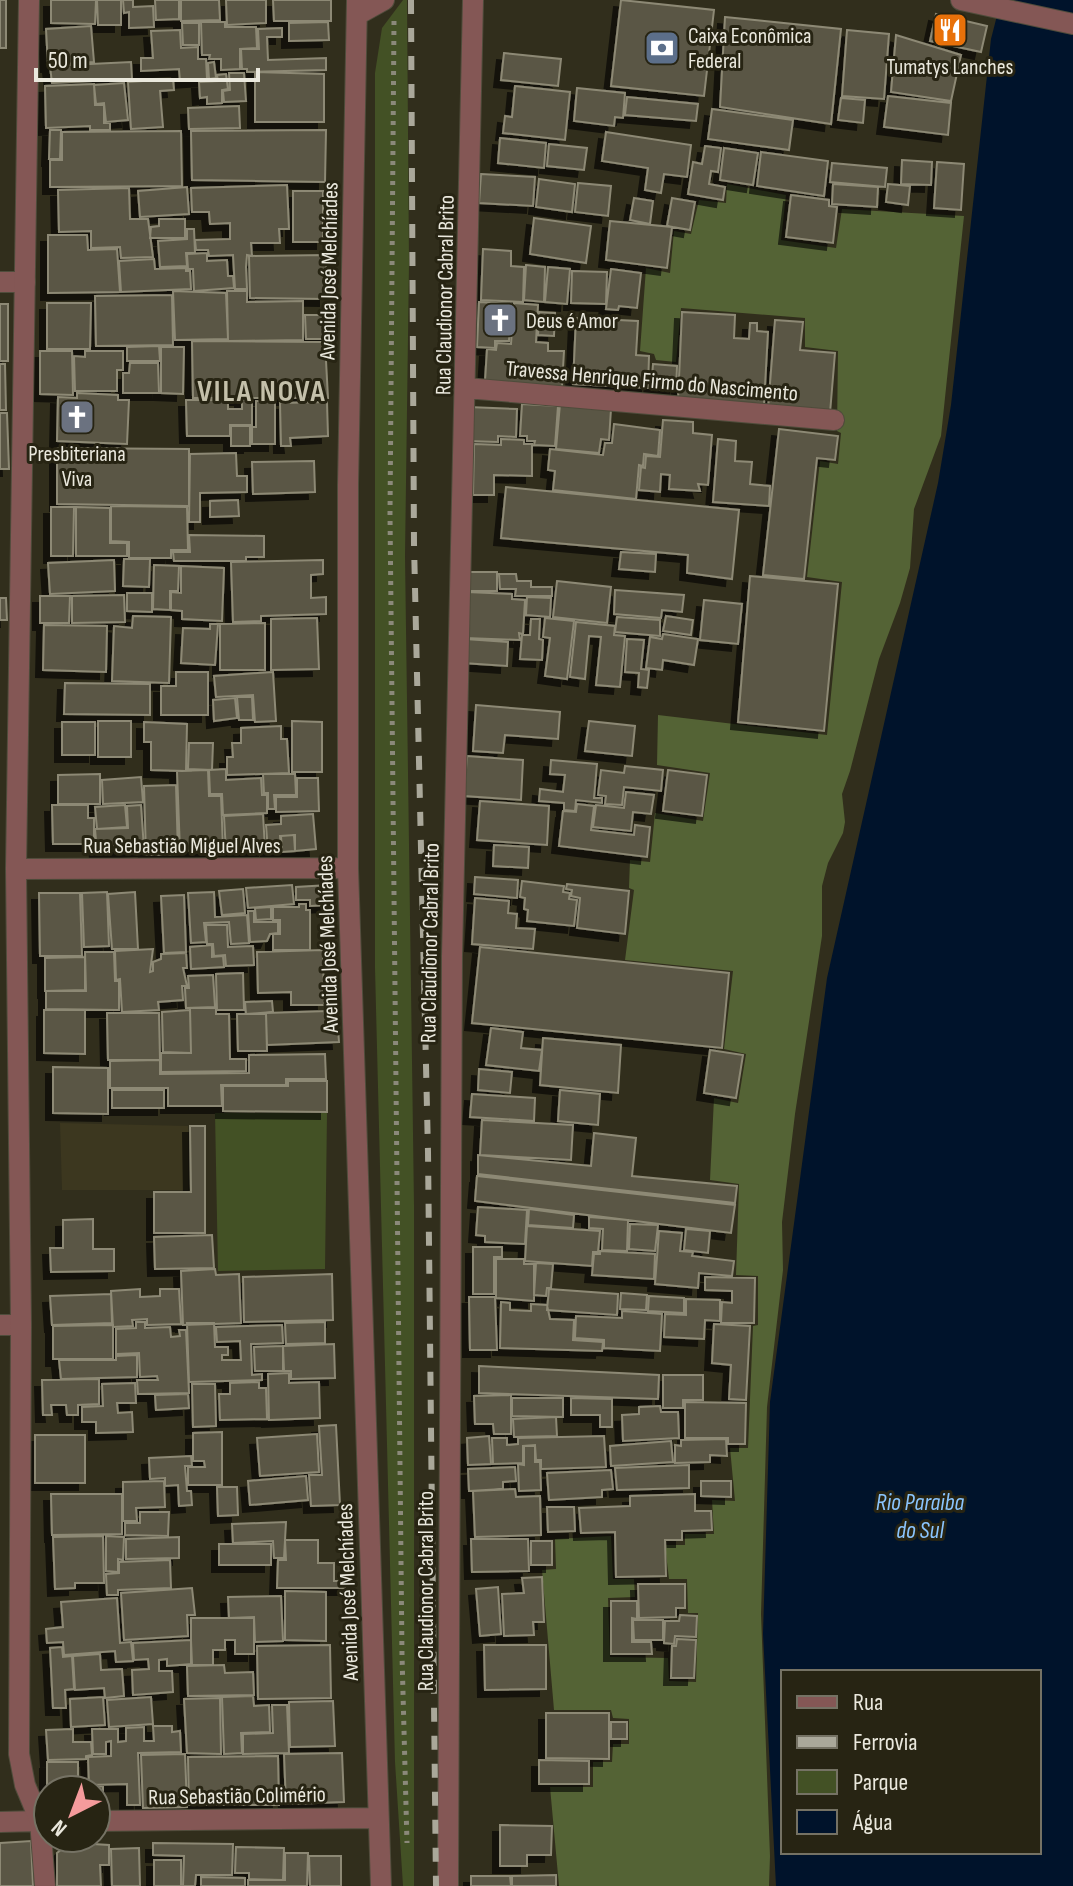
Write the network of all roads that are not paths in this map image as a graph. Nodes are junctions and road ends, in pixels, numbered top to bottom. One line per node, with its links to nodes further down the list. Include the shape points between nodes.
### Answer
1 (29, 0): 8 (street)
2 (473, 0): 9 (street, Rua Claudionor Cabral Brito)
3 (961, 0): 6 (street)
4 (357, 7): 5 (street); 11 (street, Avenida José Melchíades, via 348,485)
5 (389, 8)
6 (1073, 24)
7 (0, 282): 8 (street)
8 (25, 282): 12 (street)
9 (466, 388): 10 (street, Travessa Henrique Firmo do Nascimento); 23 (street, Rua Claudionor Cabral Brito, via 452,971)
10 (834, 420)
11 (348, 868): 12 (street, Rua Sebastião Miguel Alves); 16 (street, Avenida José Melchíades)
12 (16, 869): 14 (street)
13 (0, 1325): 14 (street)
14 (21, 1325): 15 (street, via 19,1754)
15 (32, 1798)
16 (378, 1818): 18 (street, Rua Sebastião Colimério); 22 (street, Avenida José Melchíades)
17 (32, 1821): 19 (street)
18 (112, 1821)
19 (0, 1822)
20 (45, 1854): 21 (street)
21 (45, 1886)
22 (381, 1886)
23 (448, 1886)

